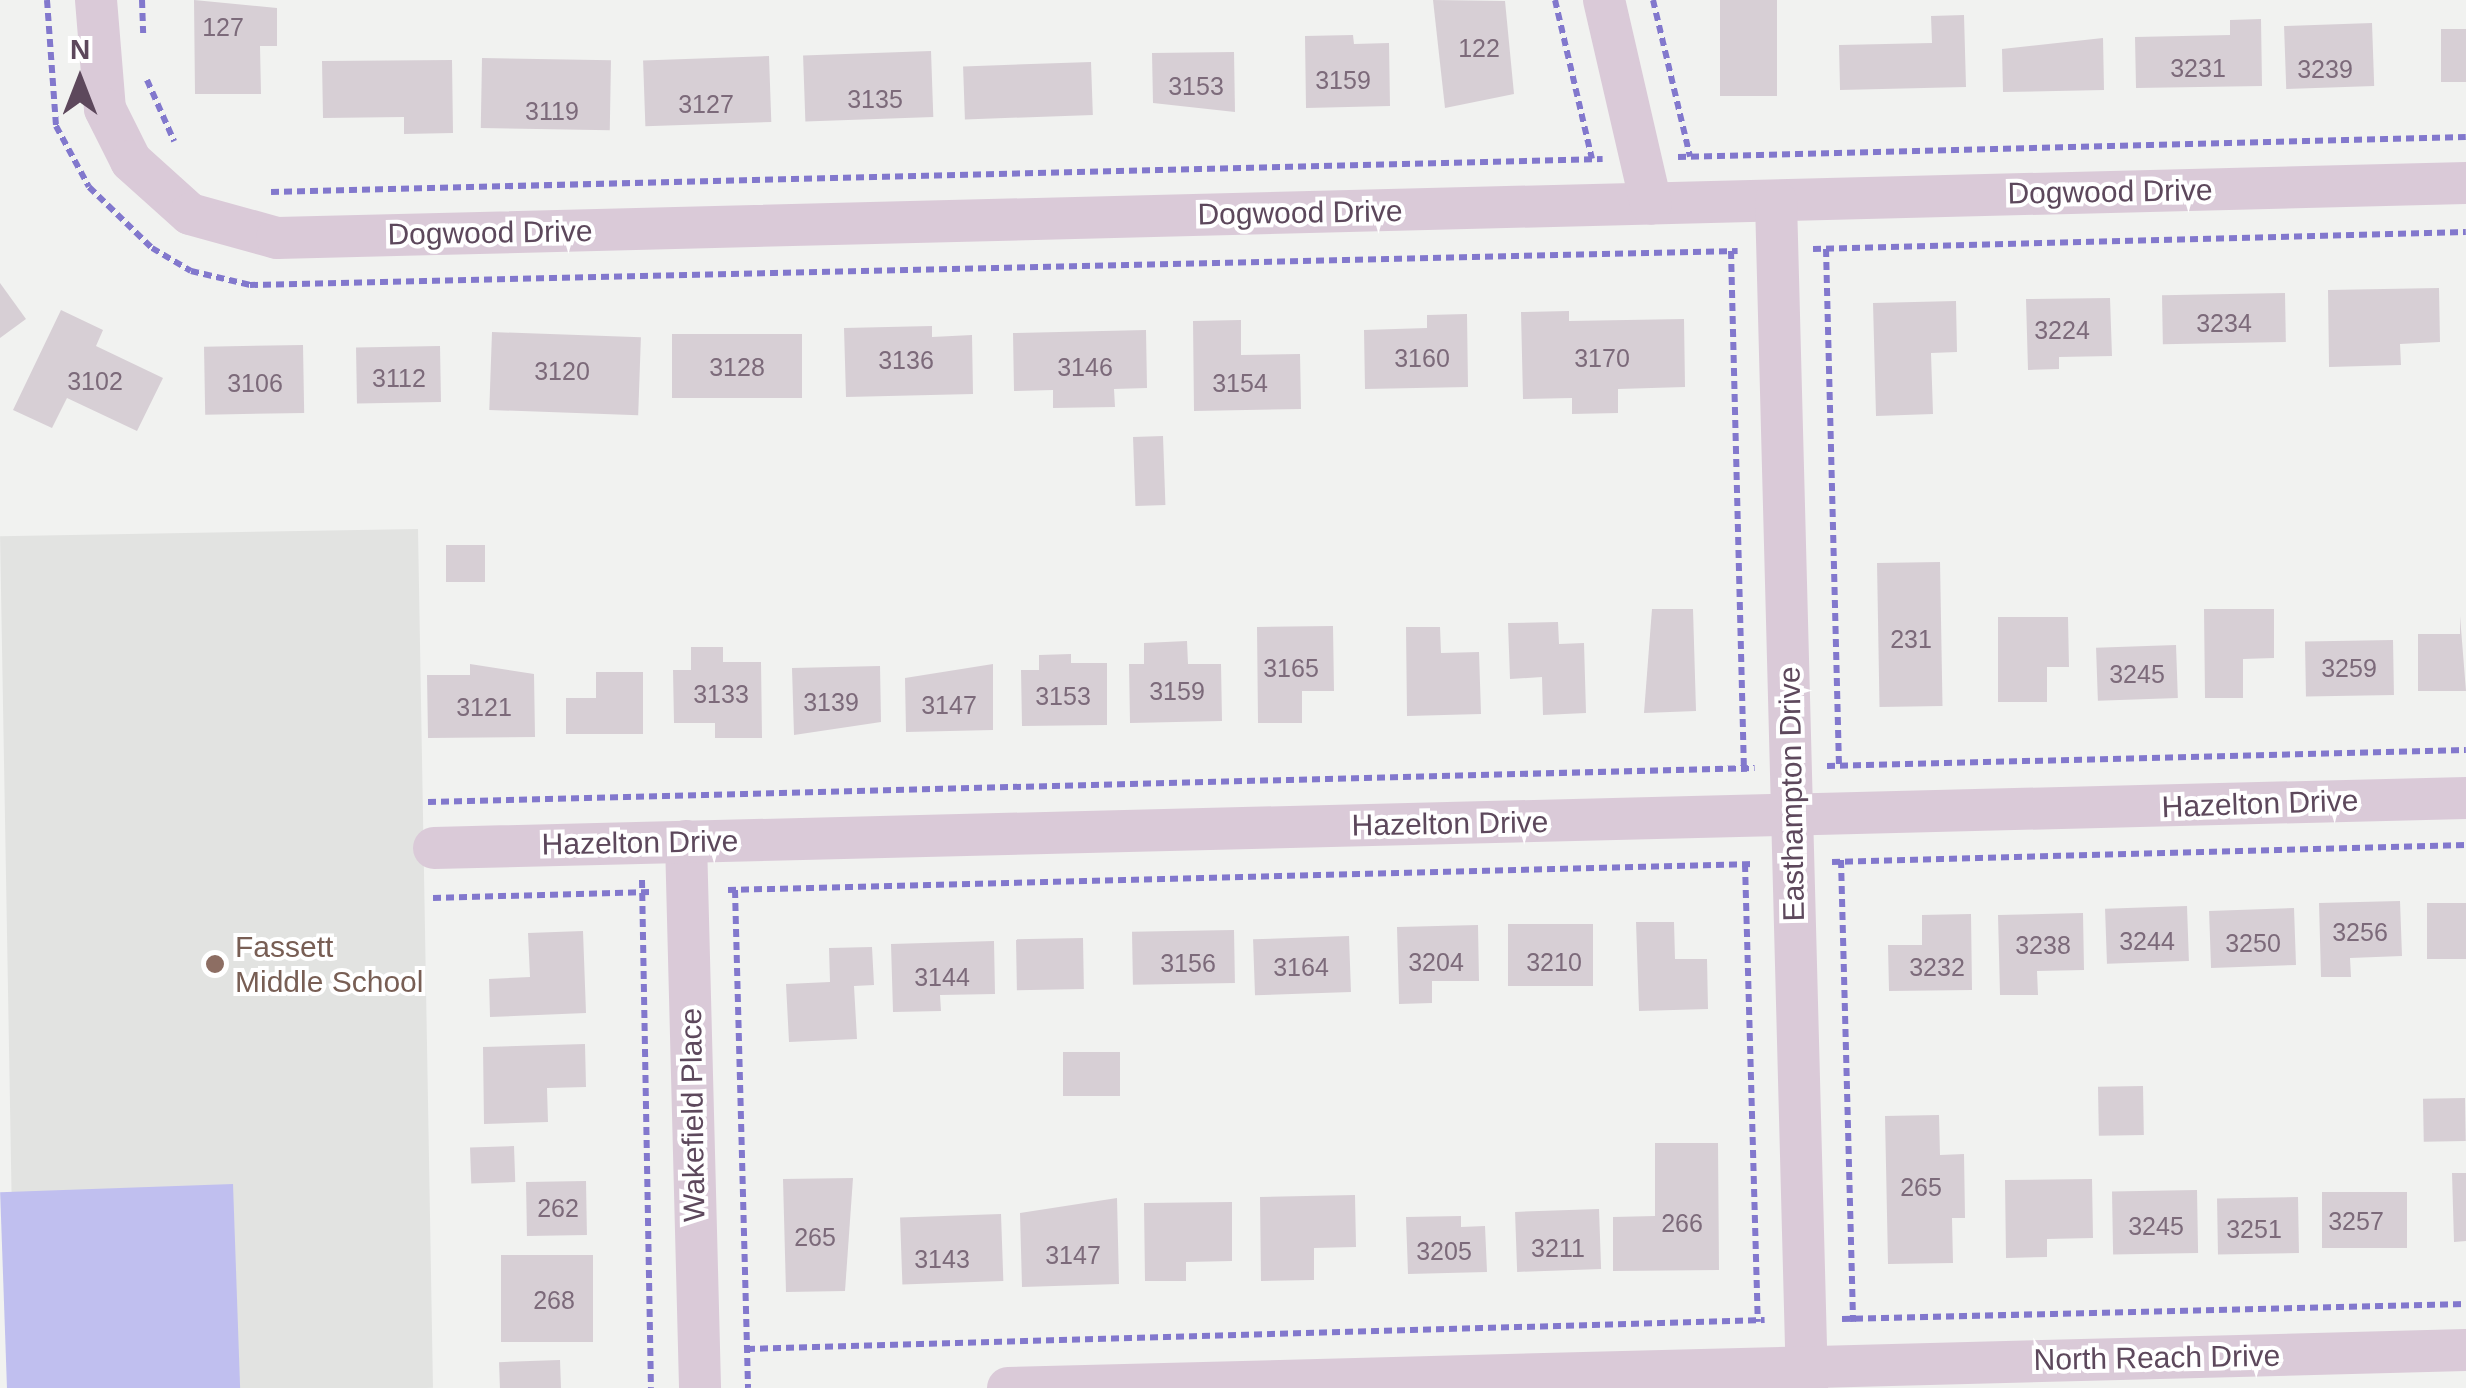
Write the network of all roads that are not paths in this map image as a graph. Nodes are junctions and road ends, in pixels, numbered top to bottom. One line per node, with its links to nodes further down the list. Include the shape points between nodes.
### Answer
1 (96, 0): 5 (street, Dogwood Drive, via 105,109 149,183 216,227 277,238)
2 (1604, 0): 5 (street)
3 (2466, 183): 4 (street, Dogwood Drive)
4 (1776, 201): 5 (street, Dogwood Drive); 7 (street, Easthampton Drive)
5 (1651, 204)
6 (2466, 798): 7 (street, Hazelton Drive)
7 (1792, 816): 8 (street, Hazelton Drive); 11 (street, Easthampton Drive)
8 (669, 842): 9 (street, Hazelton Drive); 12 (street, Wakefield Place, via 687,891)
9 (434, 848)
10 (2466, 1350): 11 (street, North Reach Drive)
11 (1806, 1377): 13 (street, North Reach Drive)
12 (700, 1388)
13 (1008, 1388)

